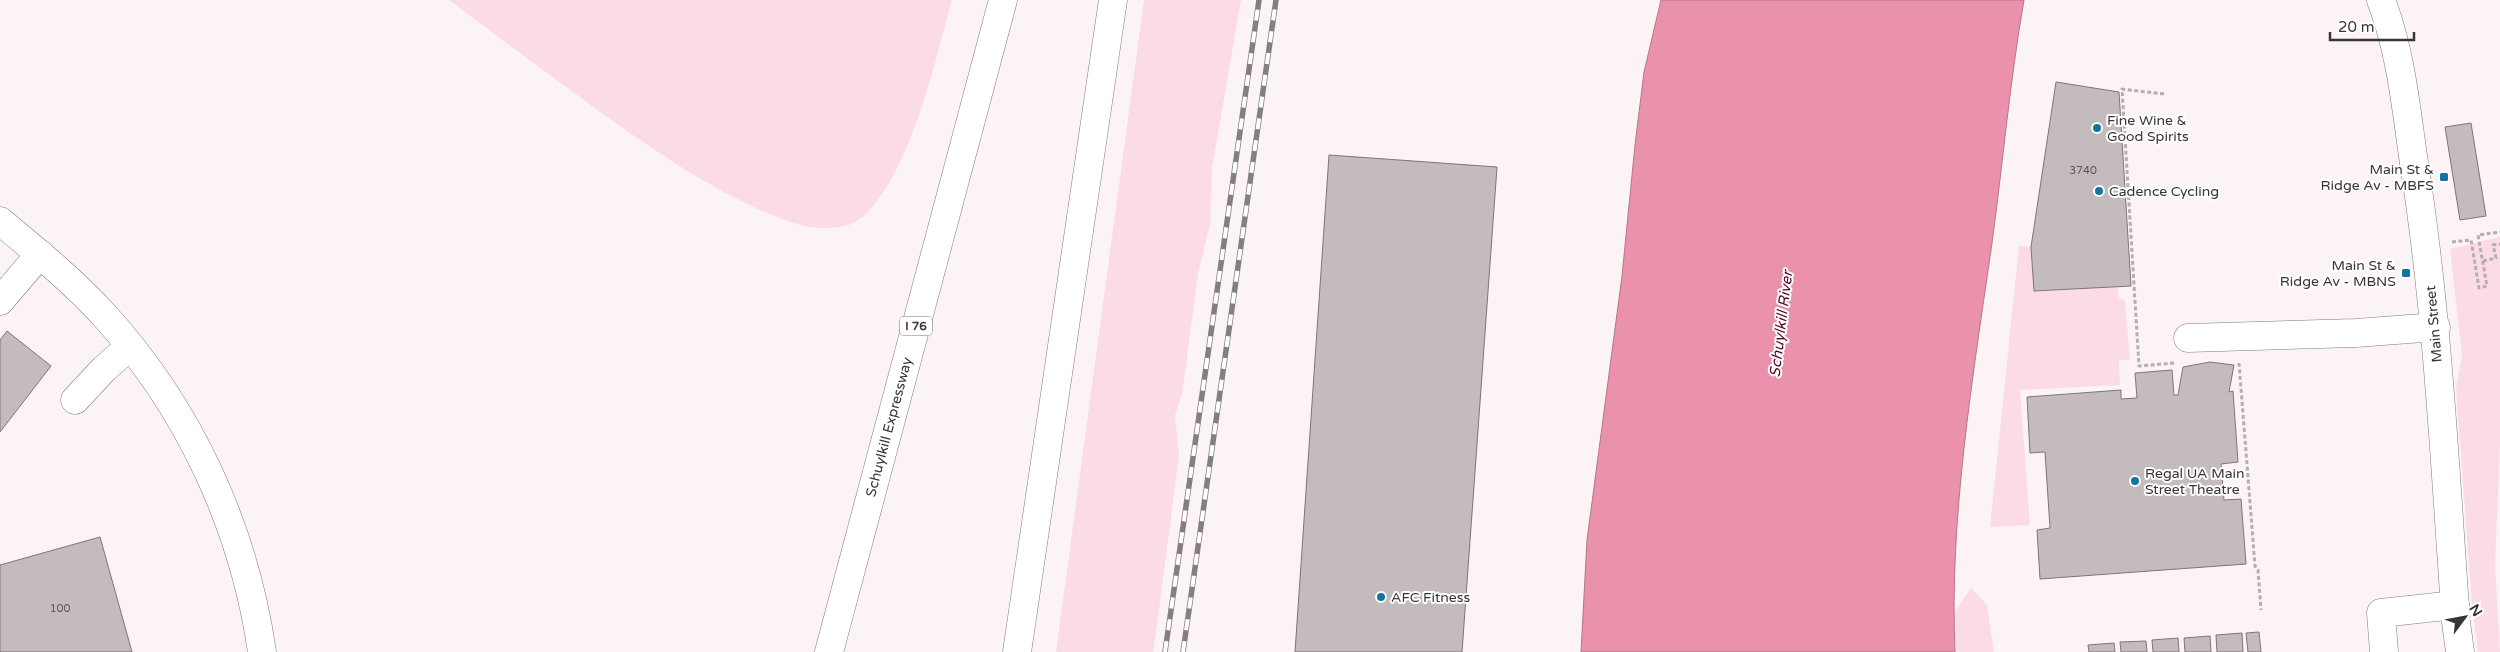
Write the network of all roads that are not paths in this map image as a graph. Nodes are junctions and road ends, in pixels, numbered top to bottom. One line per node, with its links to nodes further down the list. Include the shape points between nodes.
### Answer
1 (1002, 0): 14 (main road, Schuylkill Expressway / I 76)
2 (1113, 0): 11 (main road)
3 (2381, 0): 7 (main road, Main Street, via 2398,61 2427,246)
4 (0, 222): 5 (main road)
5 (40, 254): 6 (main road); 9 (main road, via 78,288)
6 (0, 302)
7 (2436, 327): 8 (main road); 12 (main road, Main Street)
8 (2188, 338)
9 (130, 346): 10 (main road); 13 (main road, via 168,397 195,443 226,510 250,592)
10 (75, 400)
11 (1033, 550): 15 (main road); 16 (main road)
12 (2454, 605): 17 (main road, via 2381,613); 18 (main road, Main Street)
13 (262, 652)
14 (829, 652)
15 (1006, 652)
16 (1018, 652)
17 (2384, 652)
18 (2460, 652)

